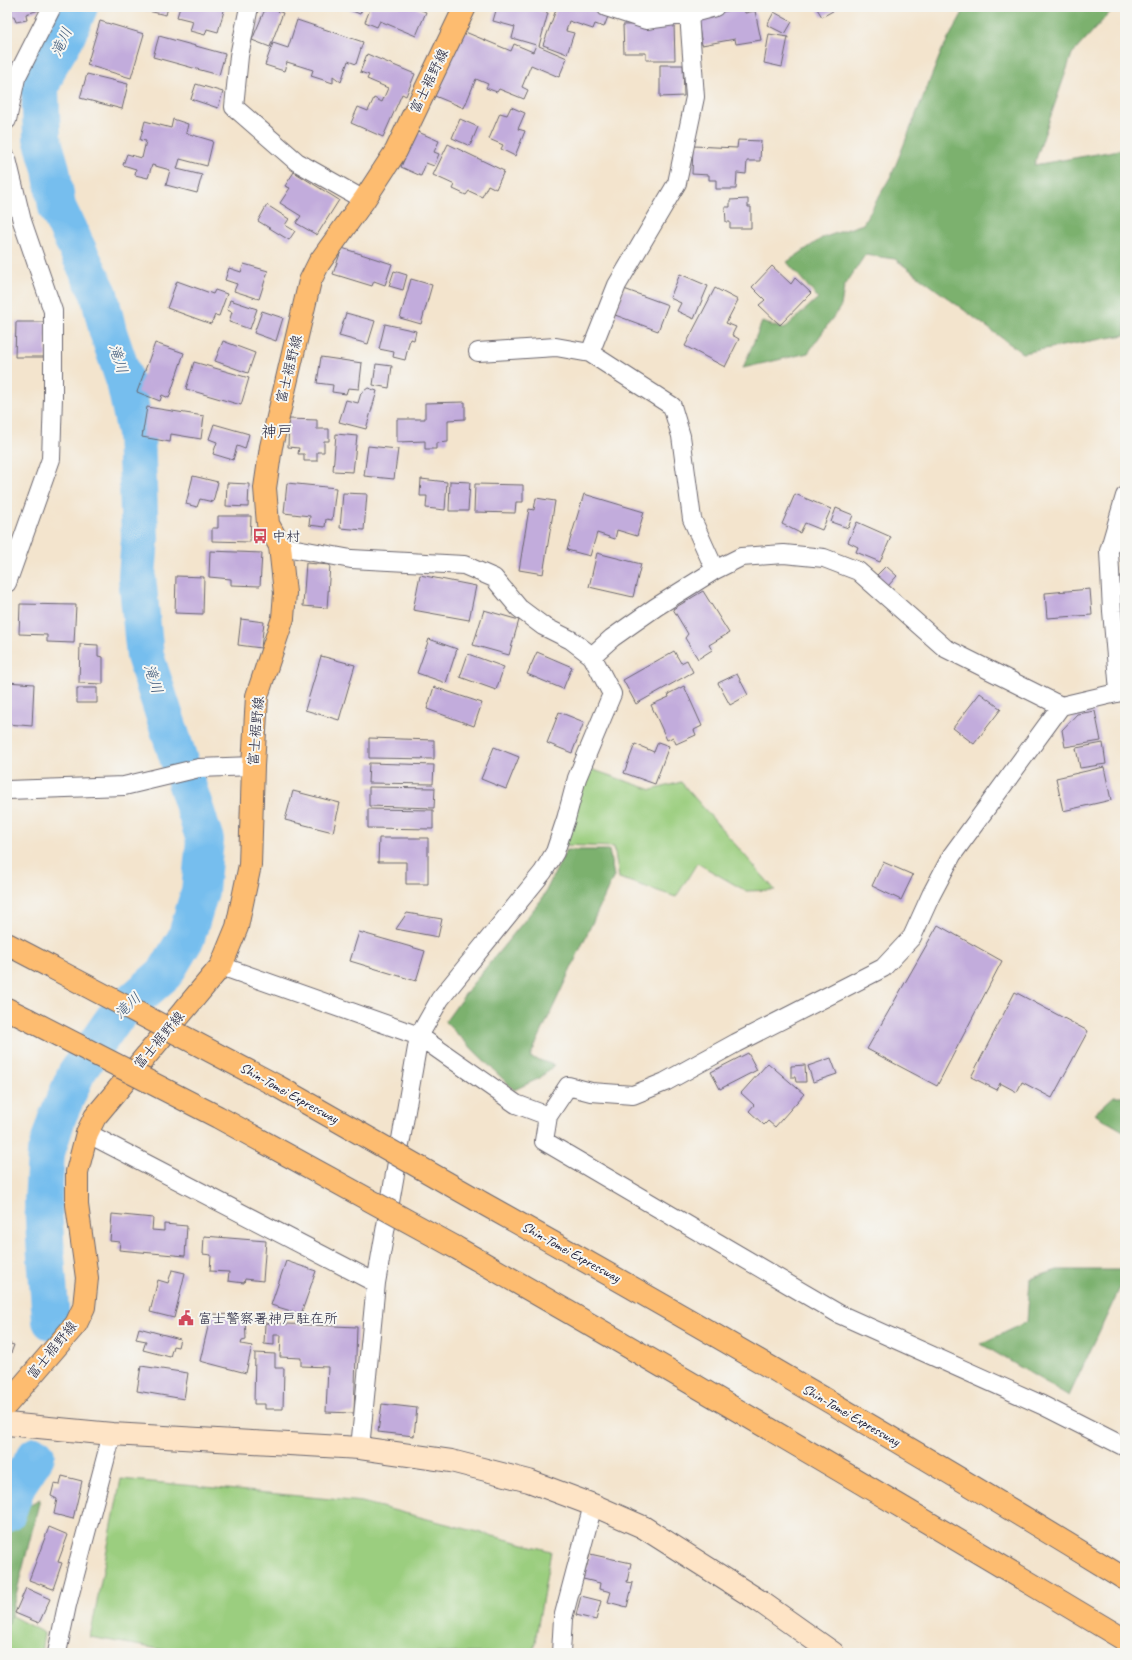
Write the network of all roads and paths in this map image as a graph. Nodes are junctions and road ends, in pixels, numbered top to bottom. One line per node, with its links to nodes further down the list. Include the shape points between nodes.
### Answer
1 (52, 7): 7 (street, via 16,78)
2 (249, 7): 9 (street, via 239,56 234,107 297,162)
3 (466, 7): 9 (main road, 富士裾野線, via 396,151)
4 (606, 7): 6 (street, via 646,20)
5 (715, 7): 6 (street)
6 (689, 14): 11 (street, via 695,97 677,183 617,285)
7 (7, 120)
8 (7, 159): 15 (street, via 22,221 53,311 53,334 51,459)
9 (364, 200): 13 (main road, 富士裾野線, via 319,263 309,289 271,447 265,488 268,524)
10 (478, 352): 11 (street, via 556,347)
11 (590, 353): 14 (street, via 672,406 681,436 692,519)
12 (1125, 496): 17 (street, via 1108,551)
13 (280, 546): 16 (street, via 351,559 464,566 494,578 519,608); 19 (main road, 富士裾野線, via 286,593 283,618 257,696)
14 (715, 570): 16 (street, via 656,607 612,638); 18 (street, via 741,557 784,554 824,558 858,571 945,648)
15 (7, 583)
16 (592, 656): 24 (street, via 612,694 577,778 555,852 543,872 440,999)
17 (1122, 691): 18 (street)
18 (1062, 706): 25 (street, via 952,855 912,937 883,968 665,1082 633,1095 591,1092 568,1086)
19 (253, 766): 20 (street, via 199,768 124,786); 22 (main road, 富士裾野線, via 250,865 237,927)
20 (7, 790)
21 (7, 944): 34 (main road, Shin-Tomei Expressway, bridge, via 277,1086 614,1277 979,1490)
22 (221, 966): 24 (street); 26 (main road, 富士裾野線, via 95,1117)
23 (7, 1009): 35 (main road, bridge, via 218,1117 455,1247 638,1352)
24 (419, 1036): 25 (street, via 516,1104); 27 (street)
25 (548, 1116): 31 (street, via 544,1141 839,1314 1042,1405)
26 (87, 1133): 27 (street); 28 (main road, 富士裾野線, via 77,1172 77,1206 87,1278 84,1307 76,1324)
27 (376, 1283): 32 (street)
28 (7, 1404)
29 (7, 1424): 30 (street)
30 (112, 1434): 32 (street); 36 (street, via 67,1604)
31 (1125, 1447)
32 (360, 1448): 33 (street, via 451,1461 529,1481)
33 (593, 1505): 37 (street, via 563,1618); 38 (street, via 643,1527 761,1602)
34 (1125, 1579)
35 (1125, 1640)
36 (57, 1653)
37 (561, 1653)
38 (833, 1653)

